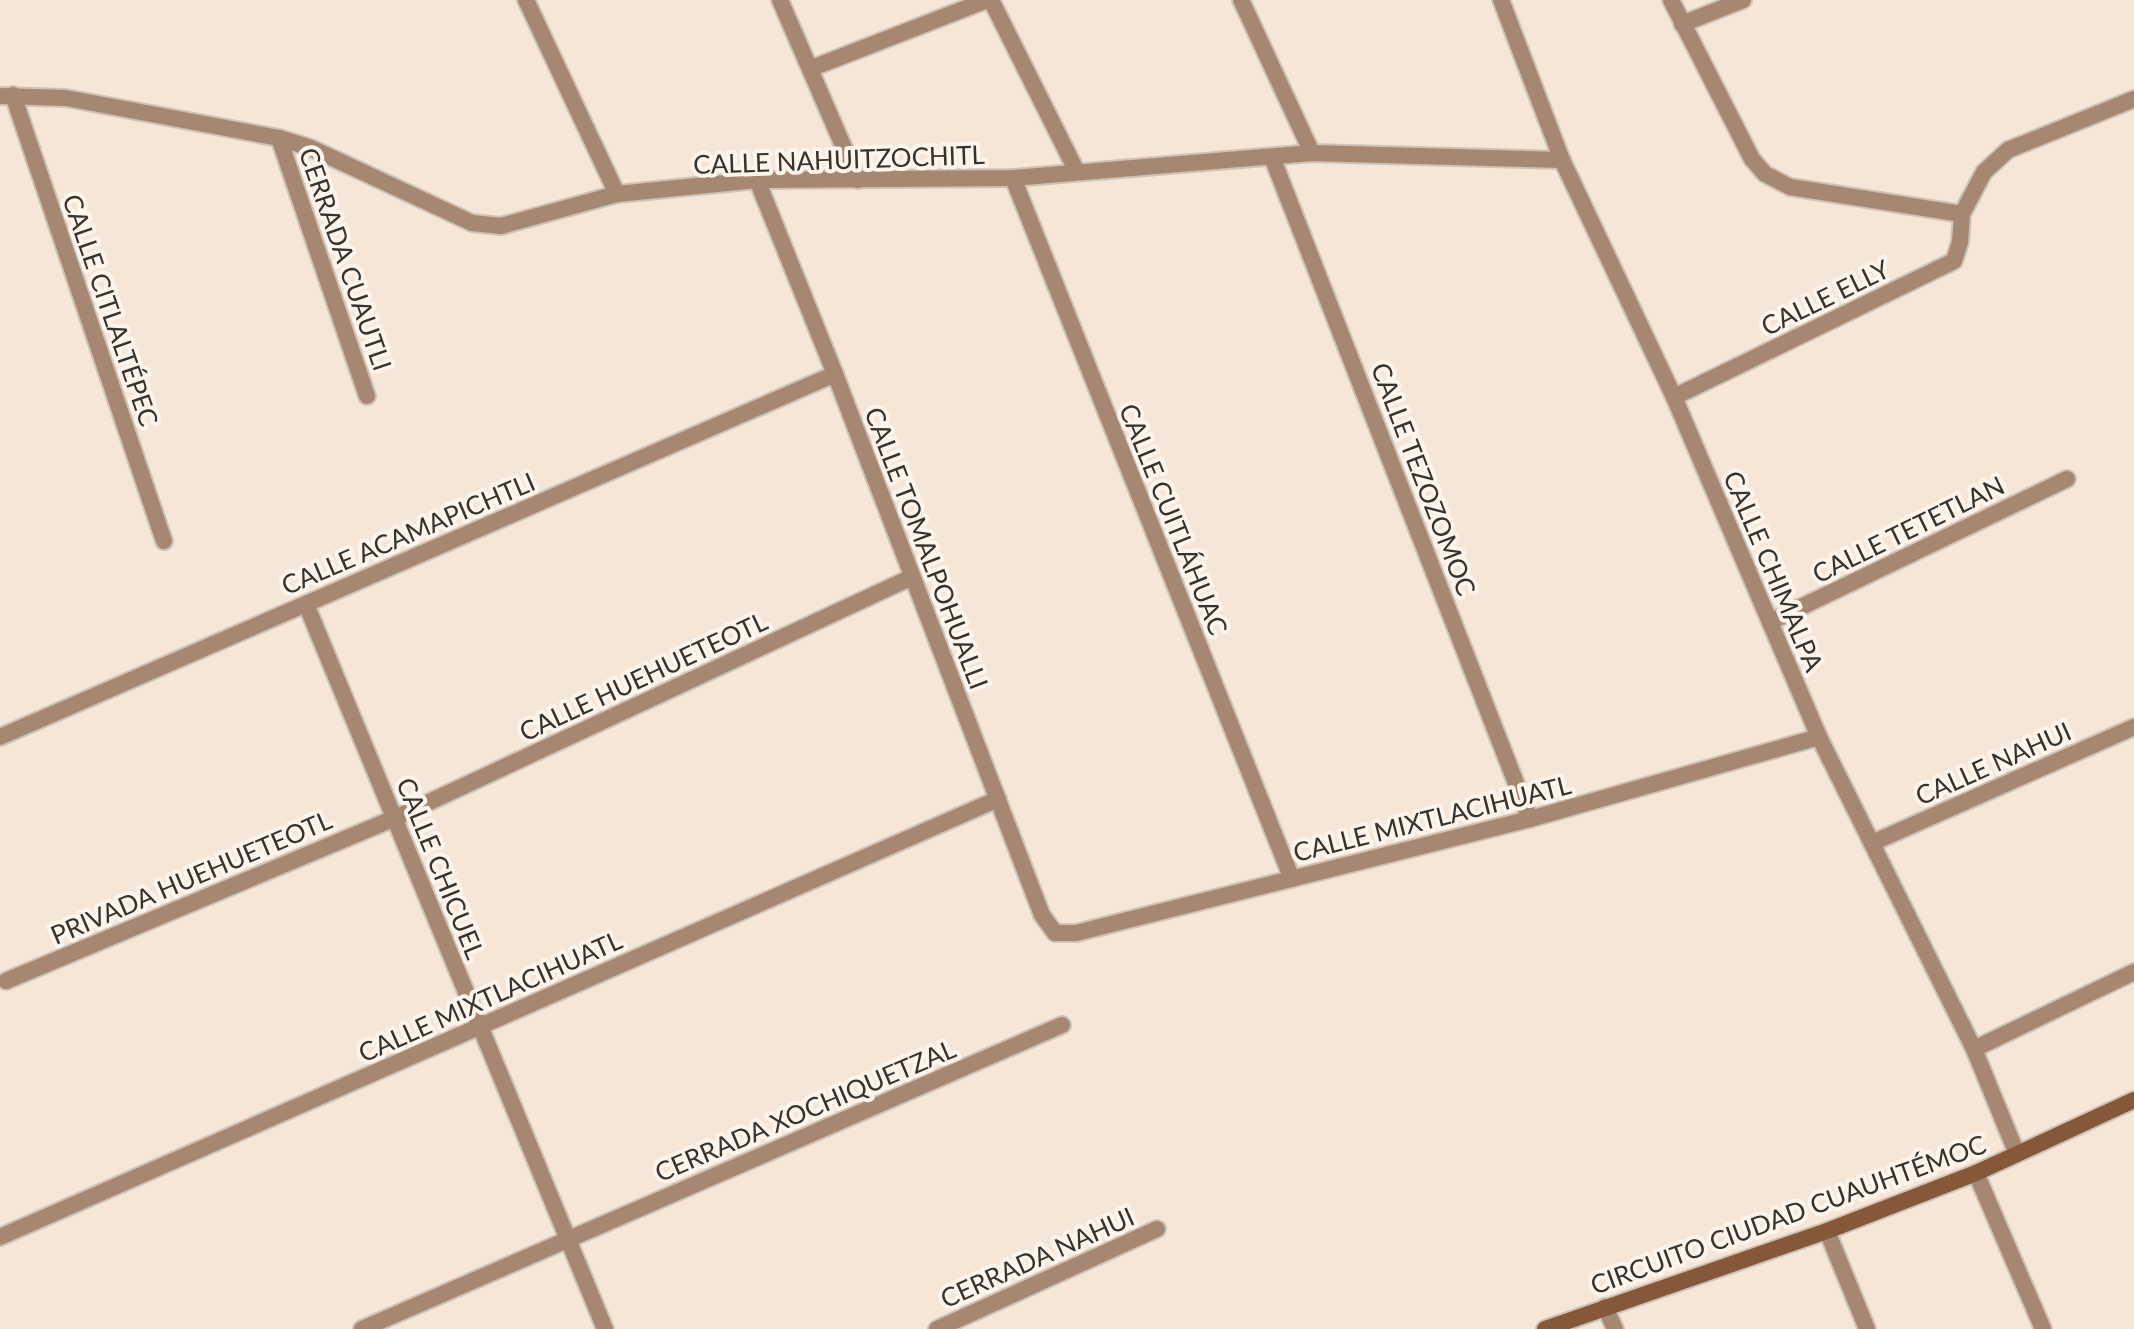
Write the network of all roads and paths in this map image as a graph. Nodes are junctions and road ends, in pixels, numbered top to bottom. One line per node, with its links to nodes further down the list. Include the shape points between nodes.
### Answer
1 (526, 0): 20 (street)
2 (780, 0): 9 (street)
3 (989, 0): 9 (street); 16 (street)
4 (1241, 0): 13 (street)
5 (1501, 0): 15 (street, CALLE CHIMALPA)
6 (1671, 0): 8 (street)
7 (1743, 0): 8 (street)
8 (1682, 24): 21 (street, via 1752,159 1765,174 1790,187)
9 (812, 68): 19 (street)
10 (7, 96): 12 (street, CALLE NAHUITZOCHITL, via 66,98); 26 (street, CALLE CITLALTÉPEC)
11 (2134, 99): 21 (street, via 2008,150 1984,172)
12 (279, 138): 20 (street, CALLE NAHUITZOCHITL, via 472,223 501,226); 23 (street, CERRADA CUAUTLI)
13 (1312, 153): 14 (street, CALLE NAHUITZOCHITL); 15 (street, CALLE NAHUITZOCHITL)
14 (1272, 157): 16 (street, CALLE NAHUITZOCHITL); 35 (street, CALLE TEZOZOMOC)
15 (1562, 160): 24 (street, CALLE CHIMALPA)
16 (1076, 170): 17 (street, CALLE NAHUITZOCHITL)
17 (1013, 178): 19 (street, CALLE NAHUITZOCHITL); 37 (street, CALLE CUITLÁHUAC)
18 (757, 180): 19 (street, CALLE NAHUITZOCHITL); 20 (street, CALLE NAHUITZOCHITL); 22 (street, CALLE TOMALPOHUALLI)
19 (858, 180)
20 (617, 194)
21 (1962, 214): 24 (street, CALLE ELLY, via 1954,261)
22 (835, 374): 27 (street, CALLE TOMALPOHUALLI); 28 (street, CALLE ACAMAPICHTLI)
23 (367, 396)
24 (1674, 397): 29 (street, CALLE CHIMALPA)
25 (2067, 479): 29 (street, CALLE TETETLAN)
26 (164, 541)
27 (912, 577): 33 (street, CALLE TOMALPOHUALLI); 34 (street, CALLE HUEHUETEOTL)
28 (306, 604): 31 (street, CALLE ACAMAPICHTLI); 34 (street, CALLE CHICUEL)
29 (1770, 622): 32 (street, CALLE CHIMALPA)
30 (2134, 727): 36 (street, CALLE NAHUI)
31 (0, 737)
32 (1819, 737): 35 (street, CALLE MIXTLACIHUATL); 36 (street, CALLE CHIMALPA)
33 (998, 799): 38 (street, CALLE TOMALPOHUALLI, via 1042,915); 42 (street, CALLE MIXTLACIHUATL)
34 (395, 818): 40 (street, PRIVADA HUEHUETEOTL); 42 (street, CALLE CHICUEL)
35 (1530, 819): 37 (street, CALLE MIXTLACIHUATL)
36 (1872, 843): 43 (street, CALLE CHIMALPA)
37 (1292, 879): 38 (street, CALLE MIXTLACIHUATL, via 1076,933)
38 (1055, 933)
39 (2134, 972): 43 (street)
40 (6, 981)
41 (1062, 1025): 50 (street, CERRADA XOCHIQUETZAL)
42 (480, 1027): 49 (street, CALLE MIXTLACIHUATL); 50 (street, CALLE CHICUEL)
43 (1974, 1049): 45 (street, CALLE CHIMALPA)
44 (2134, 1100): 45 (street, CIRCUITO CIUDAD CUAUHTÉMOC)
45 (2017, 1154): 46 (street, CIRCUITO CIUDAD CUAUHTÉMOC)
46 (1976, 1173): 48 (street, CIRCUITO CIUDAD CUAUHTÉMOC); 58 (street)
47 (1157, 1229): 54 (street, CERRADA NAHUI)
48 (1827, 1231): 51 (street, CIRCUITO CIUDAD CUAUHTÉMOC); 57 (street)
49 (0, 1237)
50 (567, 1239): 52 (street, CERRADA XOCHIQUETZAL); 53 (street, CALLE CHICUEL)
51 (1605, 1307): 55 (street, CIRCUITO CIUDAD CUAUHTÉMOC); 56 (street)
52 (362, 1329)
53 (605, 1329)
54 (937, 1329)
55 (1545, 1329)
56 (1615, 1329)
57 (1867, 1329)
58 (2043, 1329)

